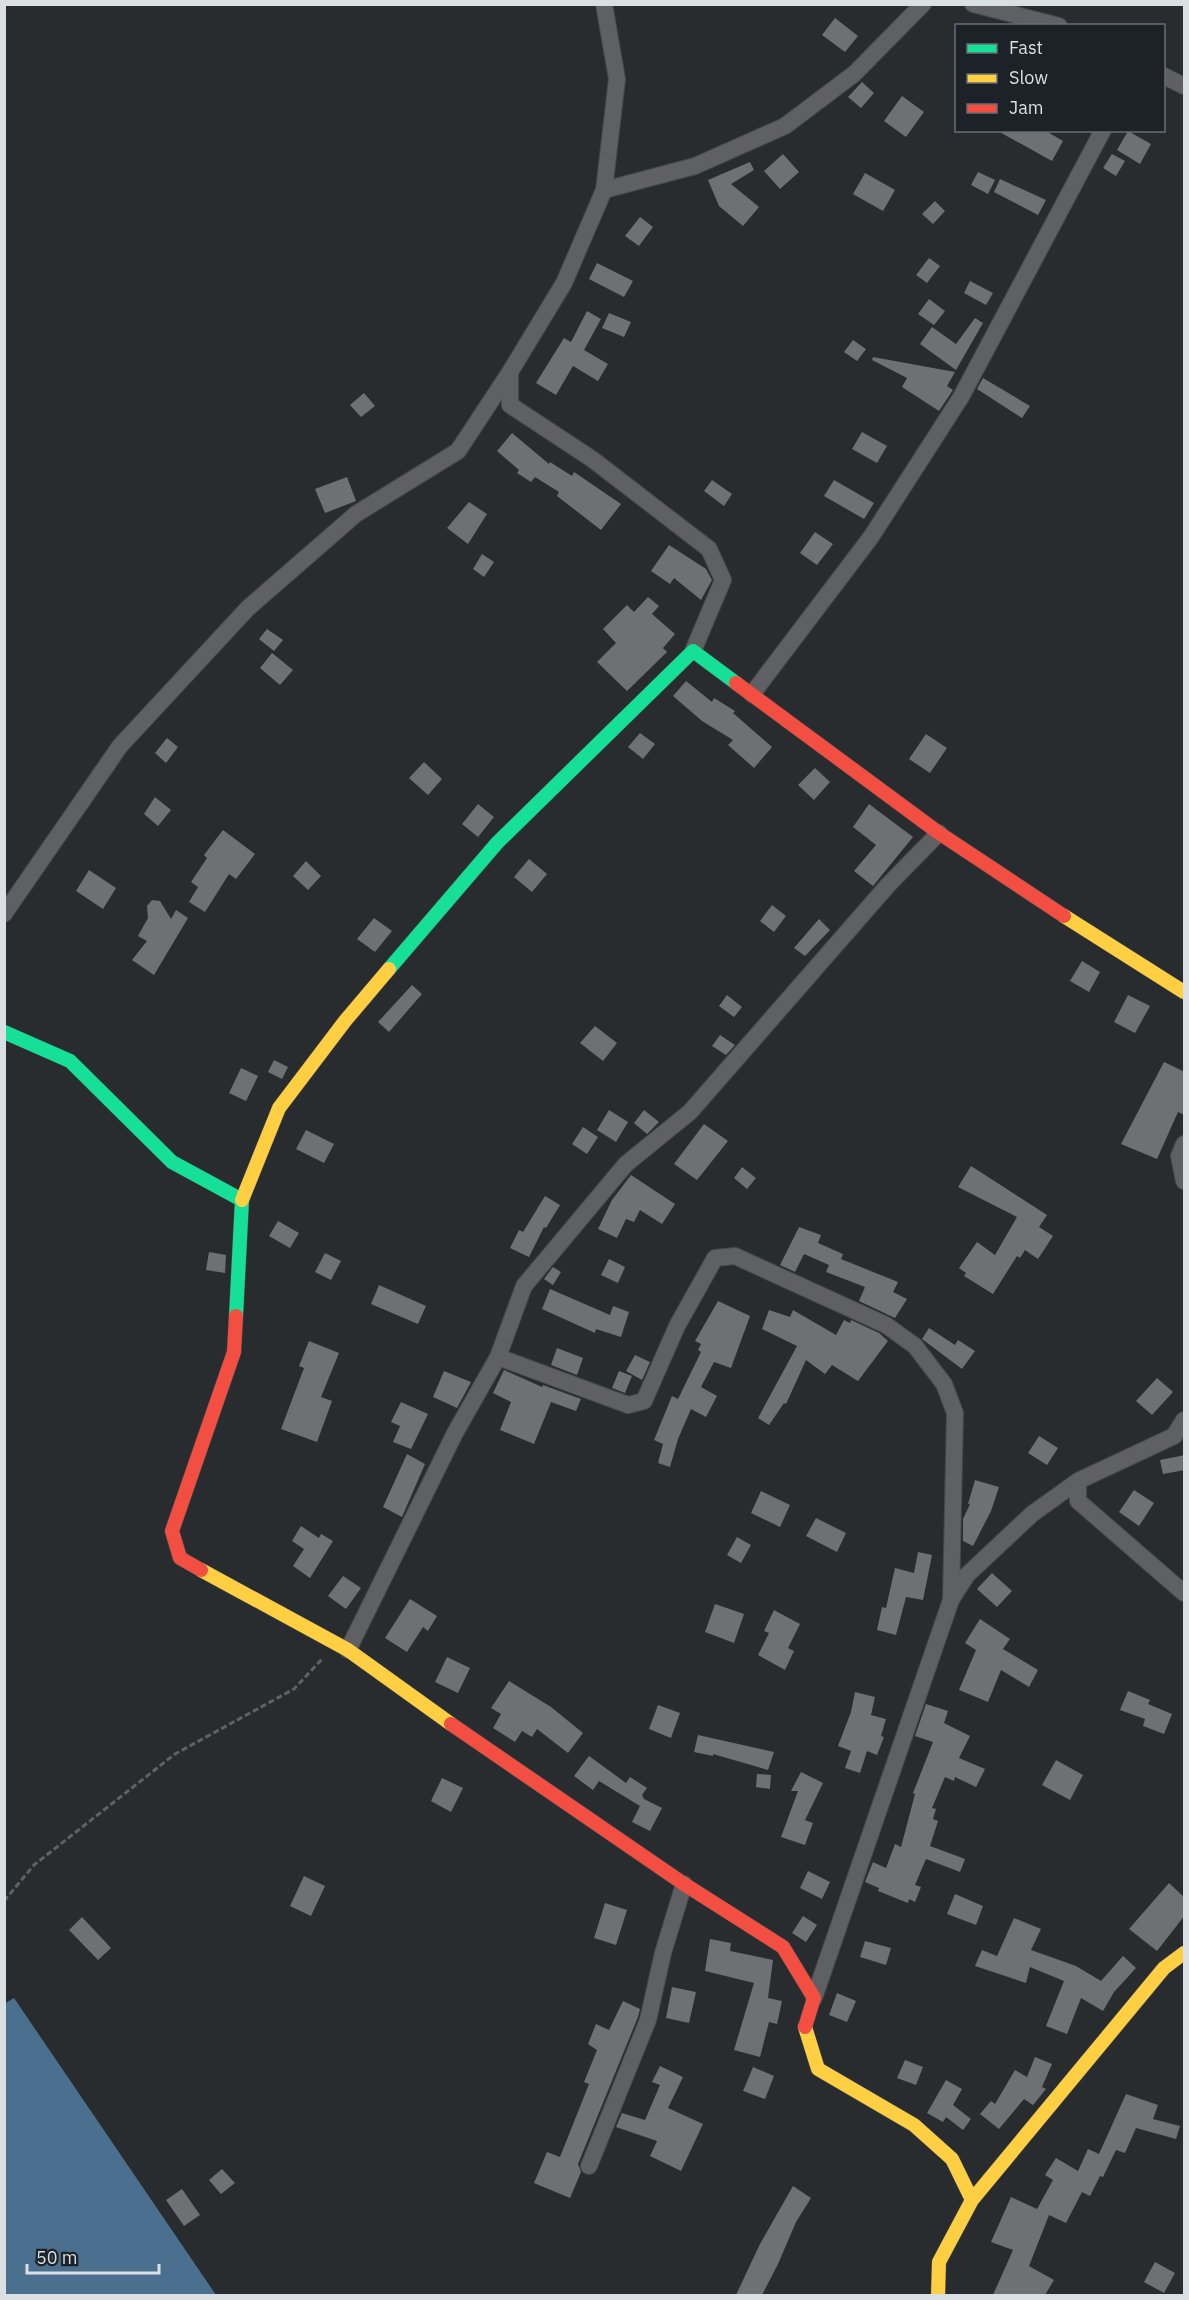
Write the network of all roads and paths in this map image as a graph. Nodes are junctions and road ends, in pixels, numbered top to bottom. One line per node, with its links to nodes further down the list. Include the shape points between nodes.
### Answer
1 (604, 4): 8 (street, via 617,79)
2 (923, 4): 8 (street, via 854,74 785,126 695,166)
3 (973, 4): 4 (street)
4 (1051, 24)
5 (1165, 76): 6 (street)
6 (1185, 86)
7 (1102, 132): 11 (street, via 961,397 871,537)
8 (604, 190): 9 (street, via 564,283)
9 (510, 372): 10 (street, via 510,405 592,459 710,549 723,580); 13 (street, via 458,451 356,513 248,608 120,746)
10 (693, 651): 11 (street); 18 (street, via 497,843 345,1021 279,1108)
11 (752, 694): 12 (street)
12 (939, 833): 14 (street); 19 (street, via 889,884 690,1112 626,1164 577,1219 524,1286)
13 (4, 914)
14 (1185, 992)
15 (4, 1032): 18 (street, via 70,1061 172,1162)
16 (1185, 1144): 17 (street, via 1179,1156)
17 (1185, 1182)
18 (242, 1200): 25 (street, via 234,1352 172,1531 180,1558)
19 (498, 1357): 24 (street, via 628,1405 644,1401 677,1326 715,1258 735,1256 886,1325 915,1346 944,1384 955,1413); 25 (street)
20 (1185, 1420): 21 (street)
21 (1179, 1437): 22 (street)
22 (1078, 1481): 23 (street, via 1078,1501); 24 (street, via 1032,1514 967,1575)
23 (1185, 1593)
24 (951, 1600): 29 (street)
25 (342, 1647): 26 (street); 27 (path, via 294,1689 176,1754 34,1865)
26 (684, 1884): 29 (street, via 783,1947); 30 (street, via 648,2020)
27 (4, 1900)
28 (1185, 1953): 31 (street, via 1164,1968)
29 (814, 1998): 31 (street, via 805,2025 818,2069 914,2125 952,2159)
30 (589, 2166)
31 (972, 2200): 32 (street)
32 (939, 2262): 33 (street); 34 (street)
33 (925, 2287)
34 (938, 2295)

